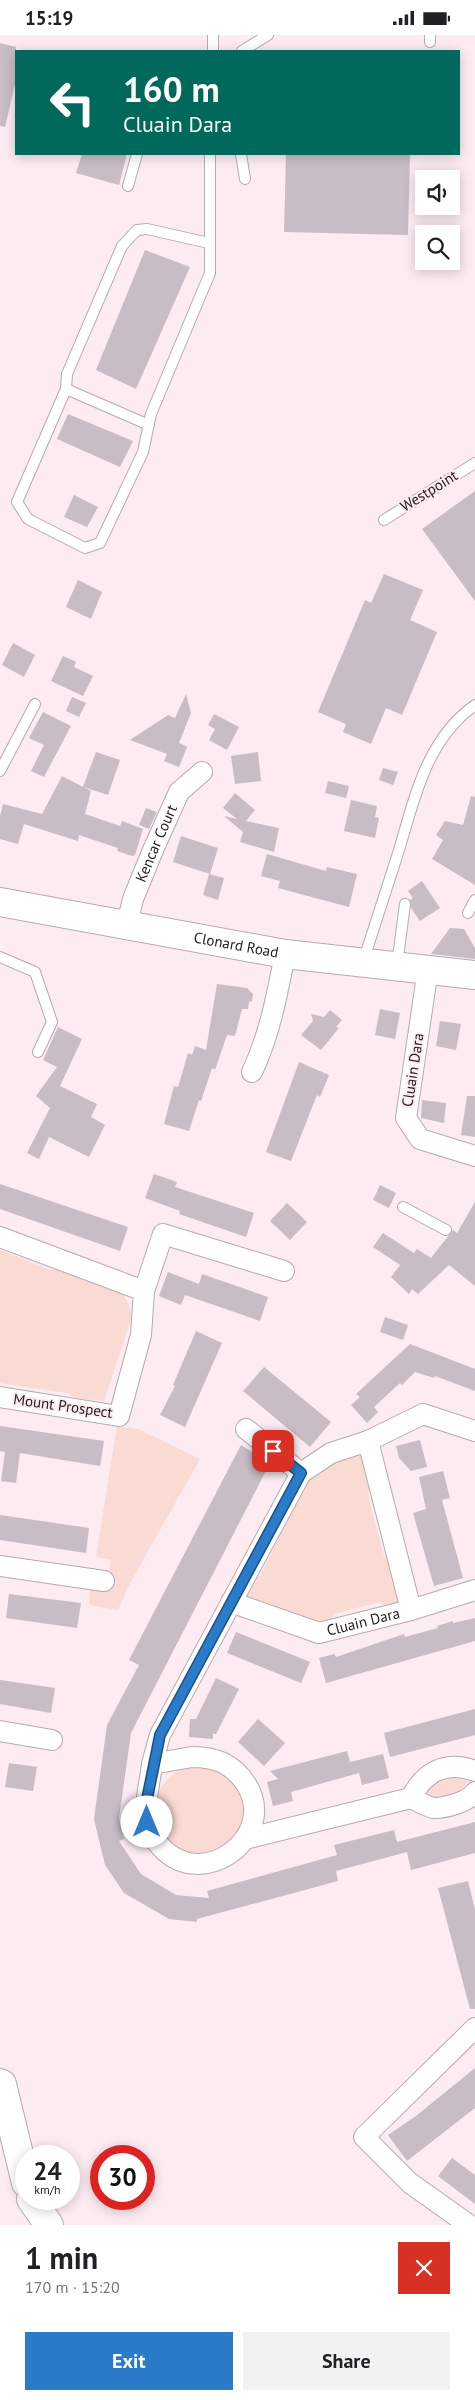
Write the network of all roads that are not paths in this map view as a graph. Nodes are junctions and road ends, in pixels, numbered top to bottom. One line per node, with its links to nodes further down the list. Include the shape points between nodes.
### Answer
1 (213, 35): 3 (lane)
2 (268, 35): 4 (lane)
3 (213, 50)
4 (244, 50)
5 (137, 155): 9 (lane)
6 (210, 155): 10 (lane)
7 (241, 155): 8 (lane)
8 (245, 179)
9 (128, 186)
10 (209, 243): 11 (lane, via 147,229 137,230 122,246 67,374); 12 (lane, via 210,273)
11 (66, 389): 12 (lane); 12 (lane, via 17,502 28,519 85,547 100,543 143,452)
12 (149, 425)
13 (475, 463): 14 (lane, Westpoint)
14 (384, 520)
15 (35, 704): 17 (lane)
16 (475, 705): 26 (lane, via 459,716 445,733 424,769)
17 (0, 771)
18 (202, 772): 23 (street, Kencar Court, via 179,792 152,850)
19 (475, 899): 22 (lane)
20 (0, 902): 23 (street, Clonard Road)
21 (405, 904): 27 (lane)
22 (468, 913)
23 (127, 924): 24 (street, Clonard Road)
24 (285, 954): 26 (street, Clonard Road); 31 (street, via 273,1015)
25 (0, 957): 30 (lane, via 35,972 52,1023)
26 (363, 963): 27 (street, Clonard Road)
27 (397, 966): 28 (street, Clonard Road)
28 (428, 969): 29 (street, Clonard Road); 32 (street, Cluain Dara, via 406,1118 420,1139)
29 (475, 975)
30 (38, 1052)
31 (252, 1072)
32 (475, 1156)
33 (404, 1207): 34 (lane)
34 (446, 1230)
35 (0, 1237): 37 (street)
36 (284, 1271): 37 (street, Mount Prospect, via 163,1234)
37 (144, 1291): 38 (street, Mount Prospect, via 141,1335 119,1416)
38 (0, 1397)
39 (246, 1429): 42 (street)
40 (475, 1431): 41 (street, via 423,1414)
41 (368, 1441): 42 (street, via 331,1453); 47 (street, Cluain Dara)
42 (301, 1473): 46 (street)
43 (0, 1565): 44 (street)
44 (104, 1581)
45 (475, 1589): 47 (street, Cluain Dara)
46 (230, 1602): 47 (street, Cluain Dara, via 319,1633); 50 (street, via 160,1735)
47 (411, 1610)
48 (0, 1731): 49 (street)
49 (52, 1740)
50 (152, 1764): 54 (street, via 209,1757 226,1763 240,1774 254,1805); 54 (street, via 146,1804 147,1822 154,1839 166,1852 182,1861 200,1864 218,1861 234,1852)
51 (475, 1771): 53 (street, via 464,1767 441,1768 419,1782)
52 (475, 1792): 53 (street, via 472,1797 432,1808)
53 (411, 1798): 54 (street)
54 (246, 1839)
55 (475, 2028): 60 (street, via 364,2137 410,2183)
56 (0, 2083): 57 (street)
57 (17, 2145)
58 (38, 2210): 59 (street)
59 (48, 2225)
60 (469, 2225)

